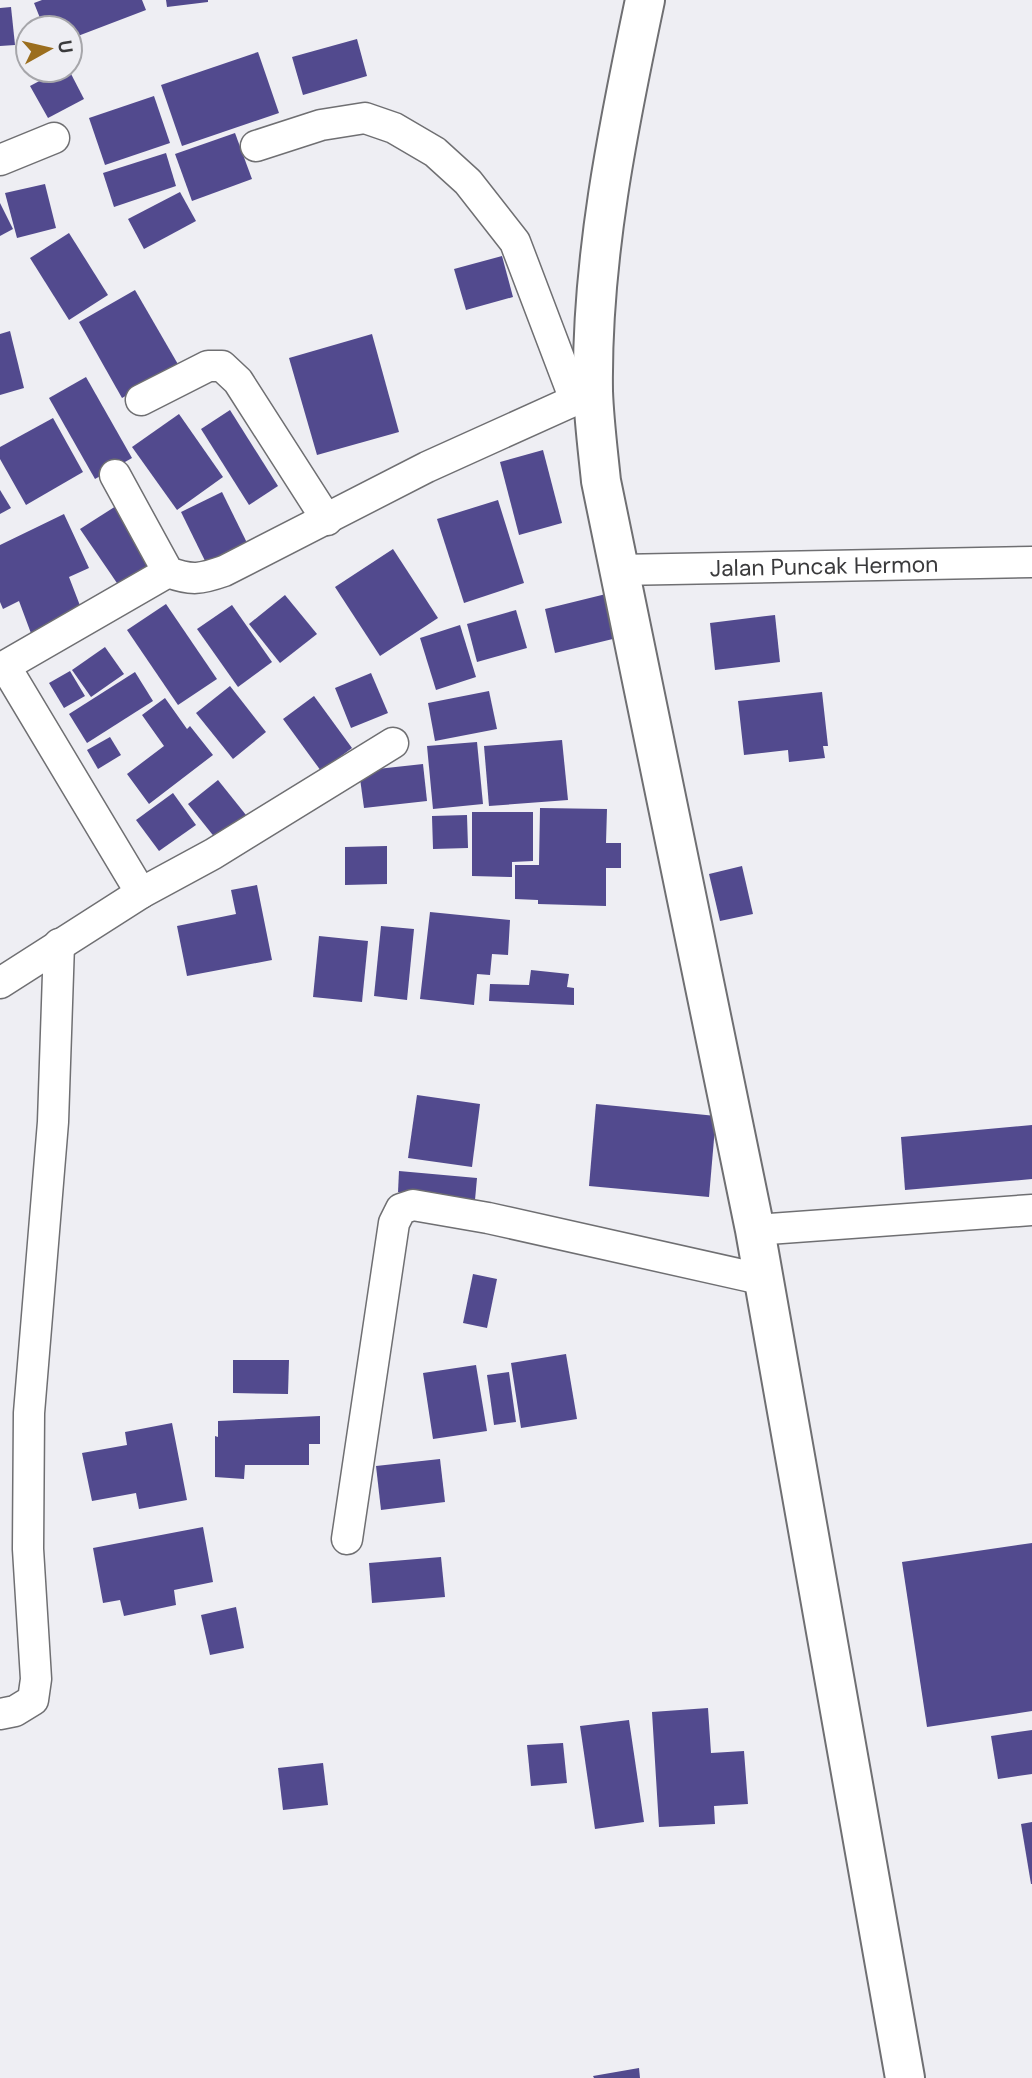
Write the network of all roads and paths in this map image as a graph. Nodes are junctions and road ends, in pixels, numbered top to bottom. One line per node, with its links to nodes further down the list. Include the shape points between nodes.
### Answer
1 (645, 0): 5 (street, via 621,115)
2 (54, 138): 4 (street)
3 (256, 146): 5 (street, via 321,125 365,118 394,128 435,152 468,182 515,242)
4 (0, 160)
5 (584, 396): 8 (street, via 427,467); 10 (street)
6 (141, 400): 8 (street, via 208,366 222,366 237,381)
7 (115, 475): 11 (street)
8 (327, 520): 11 (street, via 201,580)
9 (1032, 562): 10 (street, Jalan Puncak Hermon)
10 (618, 570): 18 (street)
11 (168, 572): 12 (street)
12 (3, 661): 14 (street)
13 (393, 743): 14 (street, via 213,855)
14 (141, 892): 15 (street)
15 (59, 944): 16 (street); 21 (street, via 53,1122 29,1413 28,1549 36,1679 33,1700)
16 (0, 983)
17 (1032, 1210): 18 (street)
18 (755, 1230): 19 (street)
19 (765, 1280): 20 (street, via 488,1218 413,1205 401,1209 394,1223); 22 (street)
20 (347, 1539)
21 (0, 1714)
22 (905, 2078)

